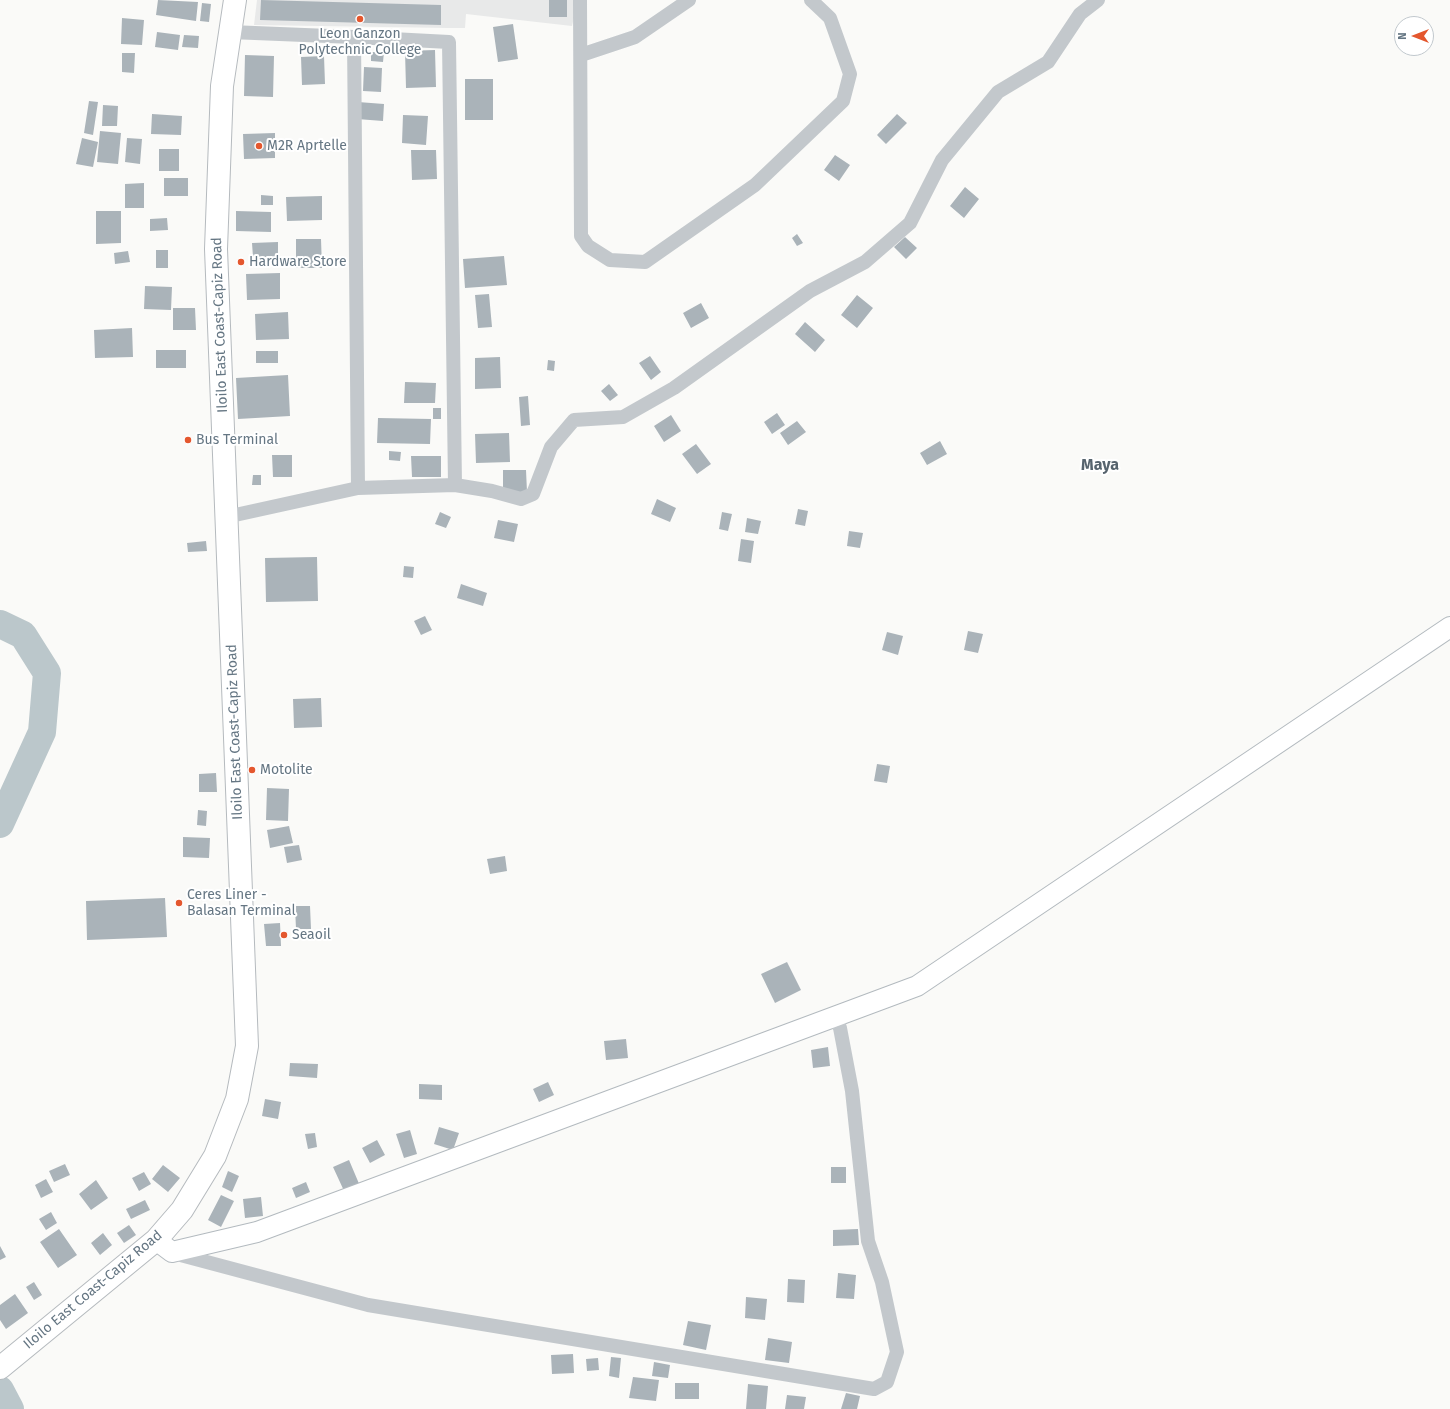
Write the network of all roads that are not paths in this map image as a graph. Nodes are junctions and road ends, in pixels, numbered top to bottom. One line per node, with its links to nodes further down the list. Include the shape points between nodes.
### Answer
1 (235, 0): 6 (main road, Iloilo East Coast-Capiz Road)
2 (580, 0): 8 (street)
3 (689, 0): 8 (street, via 635,37)
4 (810, 0): 8 (street, via 830,18 850,74 843,101 755,185 645,262 610,260 588,246 581,236)
5 (1098, 0): 9 (street, via 1080,14 1048,62 998,92 942,160 910,223 865,262 810,291 674,388 623,417 574,420 551,448 532,494 521,499)
6 (230, 32): 7 (street); 11 (main road, Iloilo East Coast-Capiz Road, via 222,86 216,249)
7 (354, 37): 9 (street, via 449,42); 10 (street)
8 (581, 55)
9 (455, 485): 10 (street)
10 (358, 488): 11 (street)
11 (226, 517): 14 (main road, Iloilo East Coast-Capiz Road, via 247,1046 237,1099 215,1156 182,1210)
12 (1450, 627): 13 (street, via 917,986)
13 (835, 1016): 14 (street, via 257,1232); 14 (street, via 840,1028 852,1091 868,1241 882,1282 897,1352 887,1382 874,1389 368,1305)
14 (164, 1246): 15 (main road, Iloilo East Coast-Capiz Road)
15 (0, 1368)

